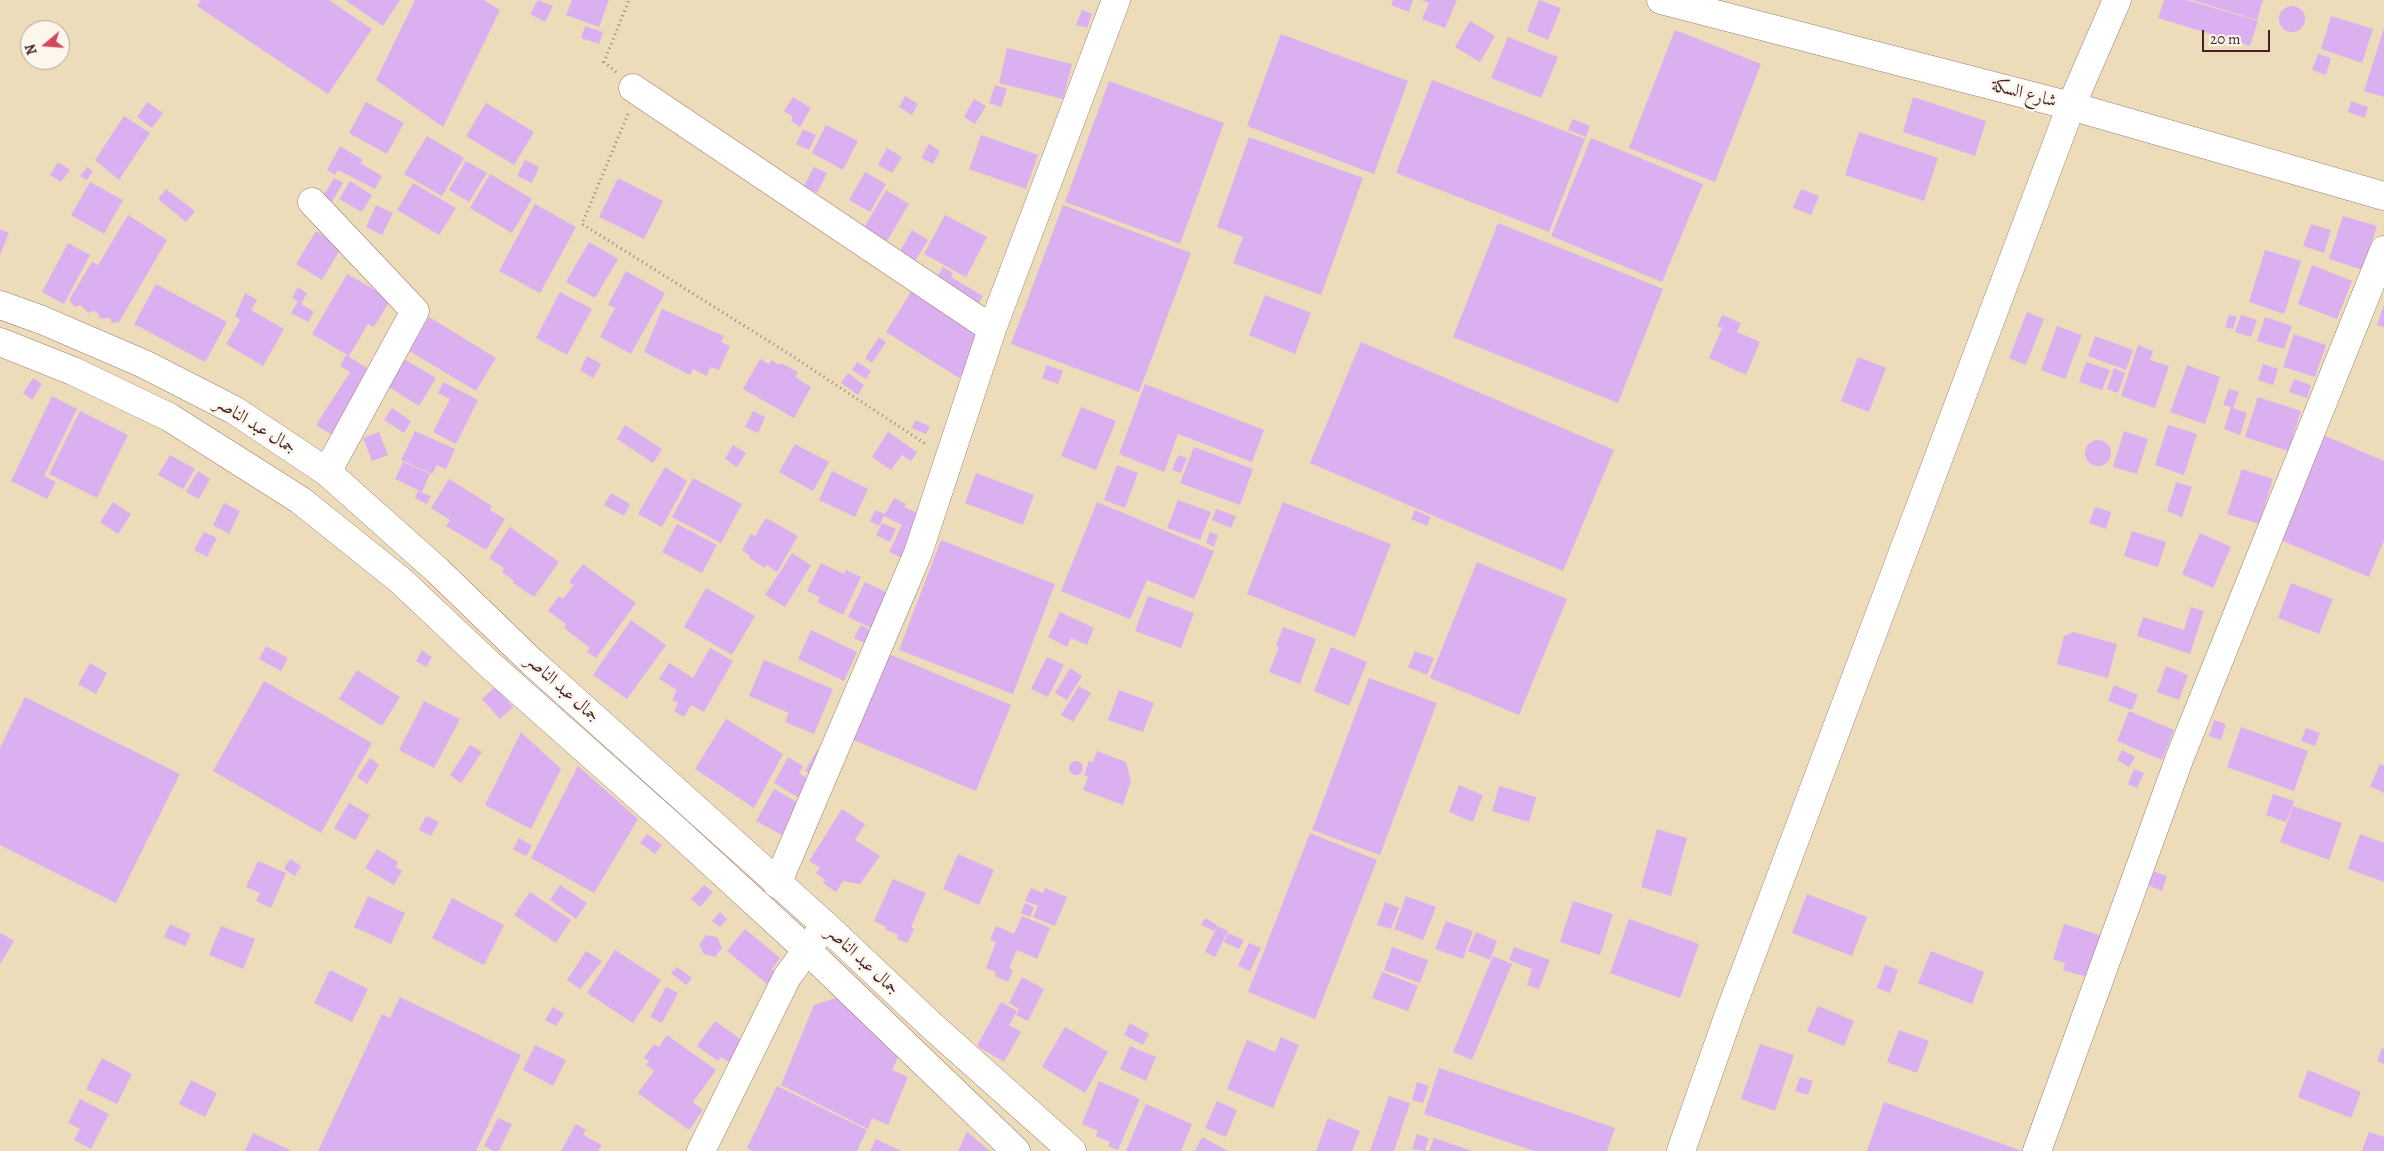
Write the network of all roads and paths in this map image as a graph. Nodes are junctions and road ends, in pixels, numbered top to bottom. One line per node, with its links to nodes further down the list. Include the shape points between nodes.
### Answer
1 (629, 0): 6 (path, via 604,62)
2 (1116, 0): 12 (main road)
3 (1661, 0): 5 (main road, شارع السكة)
4 (2117, 0): 7 (main road)
5 (1728, 9): 7 (main road, شارع السكة)
6 (633, 88): 12 (main road); 14 (path, via 635,99 582,224)
7 (2071, 106): 8 (main road, شارع السكة); 22 (main road, via 1728,1017)
8 (2384, 196)
9 (312, 202): 15 (main road, via 415,311)
10 (2384, 250): 23 (main road, via 2180,757)
11 (0, 305): 15 (main road, جمال عبد الناصر, via 144,364 234,410)
12 (992, 329): 14 (main road)
13 (0, 342): 18 (main road, جمال عبد الناصر, via 73,371 169,417 300,500 400,580)
14 (950, 460): 16 (main road, via 918,553)
15 (327, 472): 16 (main road, جمال عبد الناصر)
16 (777, 884): 17 (main road, جمال عبد الناصر)
17 (825, 925): 18 (main road); 21 (main road, جمال عبد الناصر)
18 (808, 951): 19 (main road, via 787,977); 20 (main road, جمال عبد الناصر)
19 (701, 1151)
20 (1016, 1151)
21 (1072, 1151)
22 (1681, 1151)
23 (2037, 1151)

